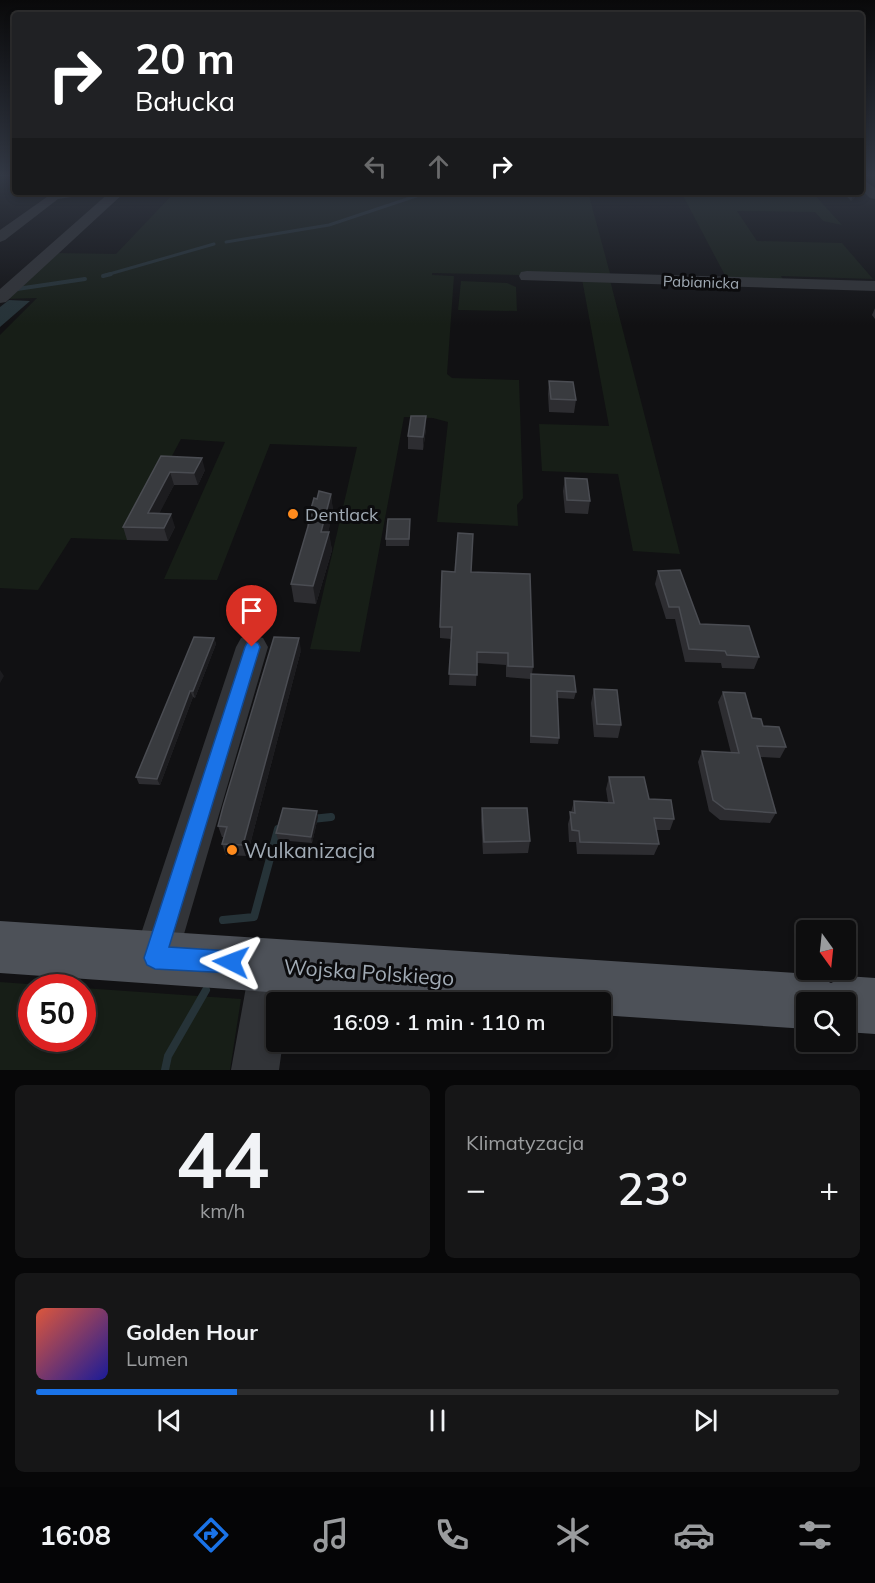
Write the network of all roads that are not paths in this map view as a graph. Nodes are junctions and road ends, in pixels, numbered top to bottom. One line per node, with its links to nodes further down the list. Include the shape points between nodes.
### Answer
1 (16, 225): 3 (street)
2 (81, 225): 6 (street)
3 (0, 237)
4 (527, 276): 5 (street, Pabianicka)
5 (875, 286)
6 (0, 298)
7 (252, 647): 9 (street)
8 (0, 947): 9 (main road, Wojska Polskiego)
9 (155, 958): 10 (main road, Wojska Polskiego)
10 (272, 965): 11 (main road, Wojska Polskiego); 14 (street)
11 (796, 1001)
12 (856, 1005): 13 (main road)
13 (875, 1006)
14 (255, 1070)

